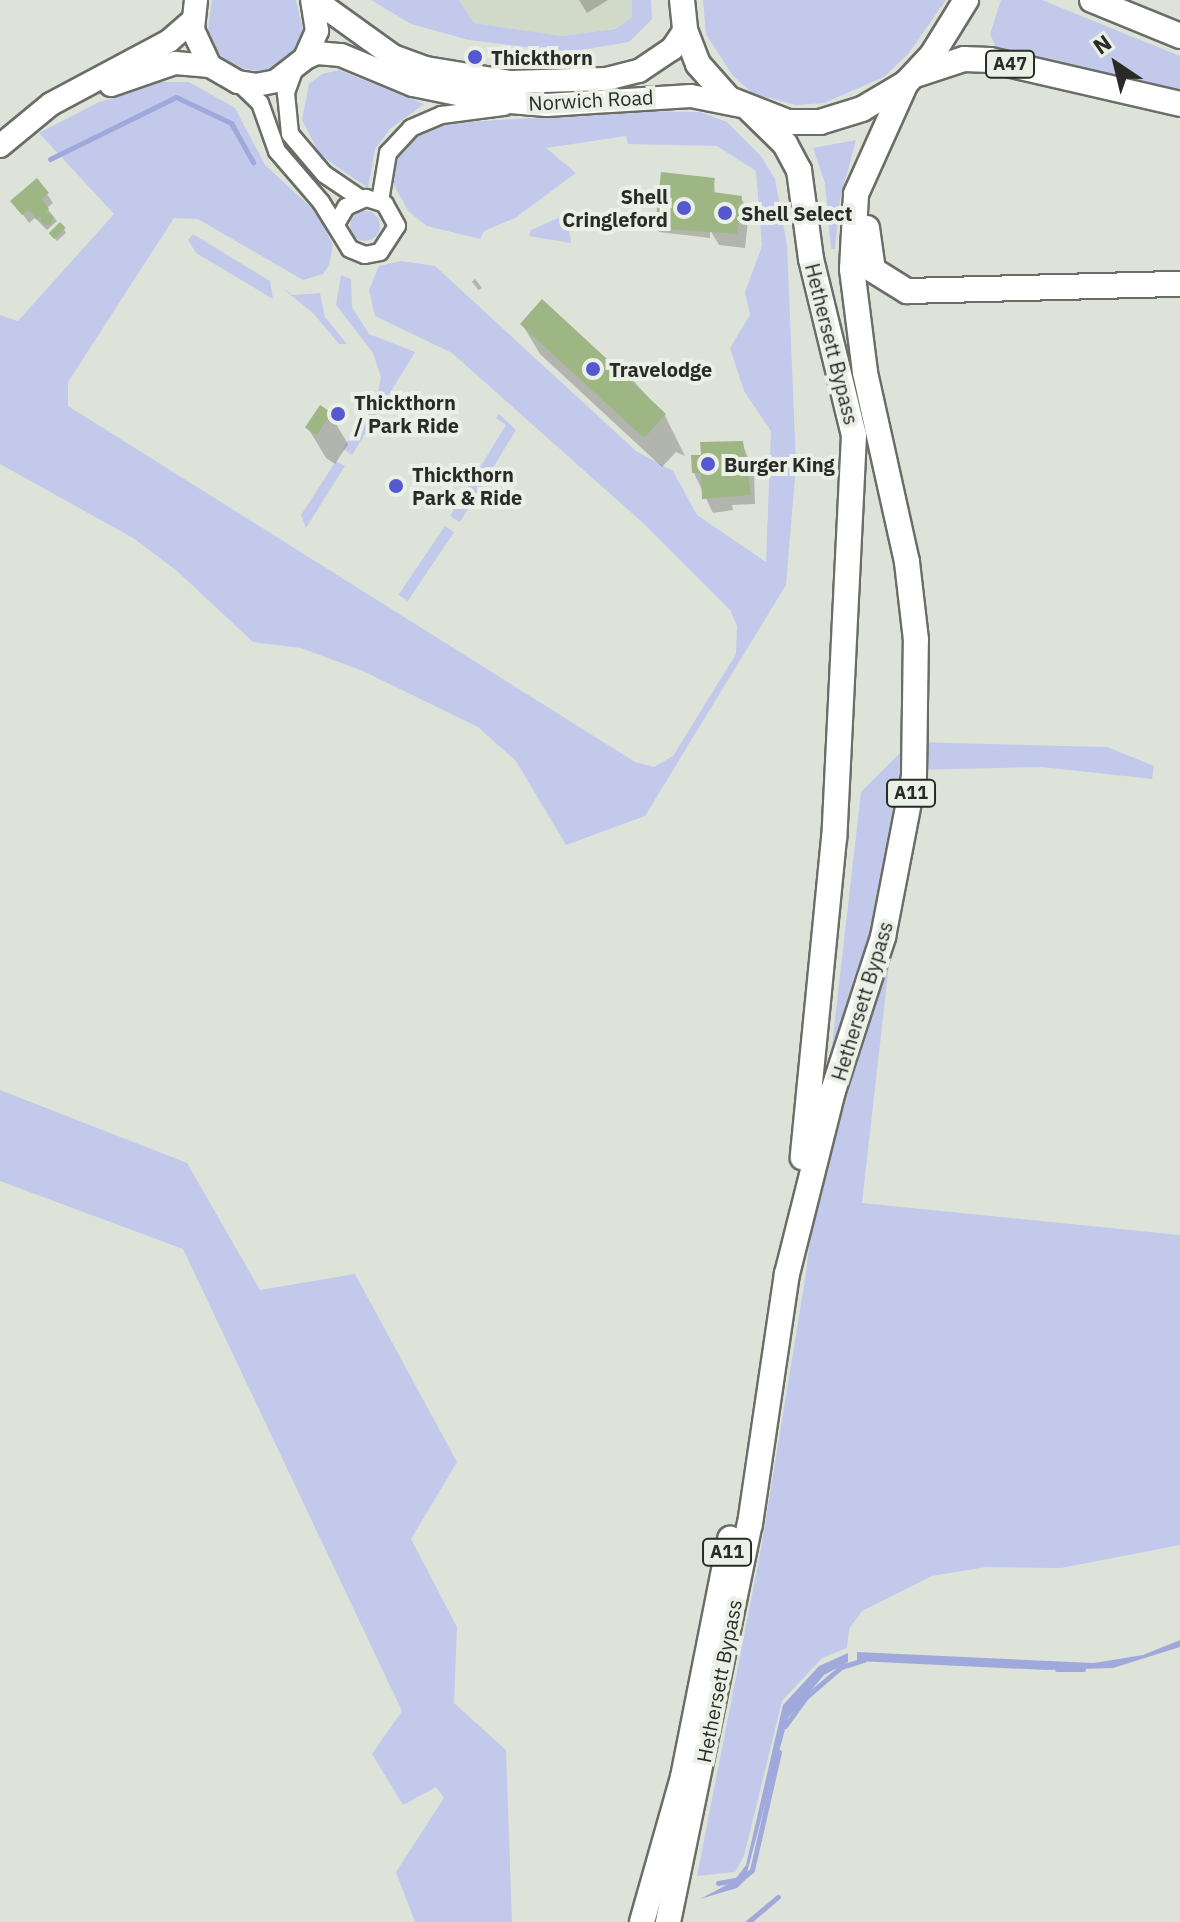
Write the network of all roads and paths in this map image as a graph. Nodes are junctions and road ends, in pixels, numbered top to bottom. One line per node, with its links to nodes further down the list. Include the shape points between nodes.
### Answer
1 (314, 0): 5 (main road, Norwich Road, via 393,56 426,68 511,82 622,77 656,64); 7 (main road, Norwich Road, via 317,31)
2 (966, 0): 9 (highway, Hethersett Bypass)
3 (1092, 0): 6 (highway)
4 (194, 10): 8 (main road, via 198,46); 14 (main road, via 169,41 51,104)
5 (682, 10): 13 (highway, Hethersett Bypass, via 698,64)
6 (1180, 36)
7 (300, 63): 10 (main road, Norwich Road, via 276,81); 11 (main road, Norwich Road, via 317,53 341,55 443,94); 17 (street, via 286,93 290,134 324,174)
8 (210, 66): 10 (main road); 14 (main road, via 175,63 147,71)
9 (910, 80): 12 (highway, A47, via 940,63 990,60); 13 (highway, via 862,109 820,122 788,122); 15 (highway, Hethersett Bypass / A11)
10 (238, 82): 19 (street, via 260,103 277,151)
11 (525, 104): 13 (main road, Norwich Road, via 691,96); 18 (street, via 421,121 388,153)
12 (1180, 104)
13 (745, 108): 21 (highway, Hethersett Bypass / A11, via 785,144 799,170 811,259 854,435 846,663 820,1008 800,1179 683,1777)
14 (20, 130): 16 (main road)
15 (882, 131): 20 (highway, via 867,224 868,255 873,270 890,285 922,291); 22 (highway, Hethersett Bypass / A11, via 856,194 852,269 865,372 907,562 914,624 914,776 883,937 833,1091 787,1274 750,1524)
16 (0, 146)
17 (361, 199): 18 (street); 19 (street, via 346,207)
18 (380, 201): 19 (street, via 397,226 392,241 380,252 356,254 341,239)
19 (336, 224)
20 (1180, 284)
21 (642, 1922)
22 (668, 1922)

